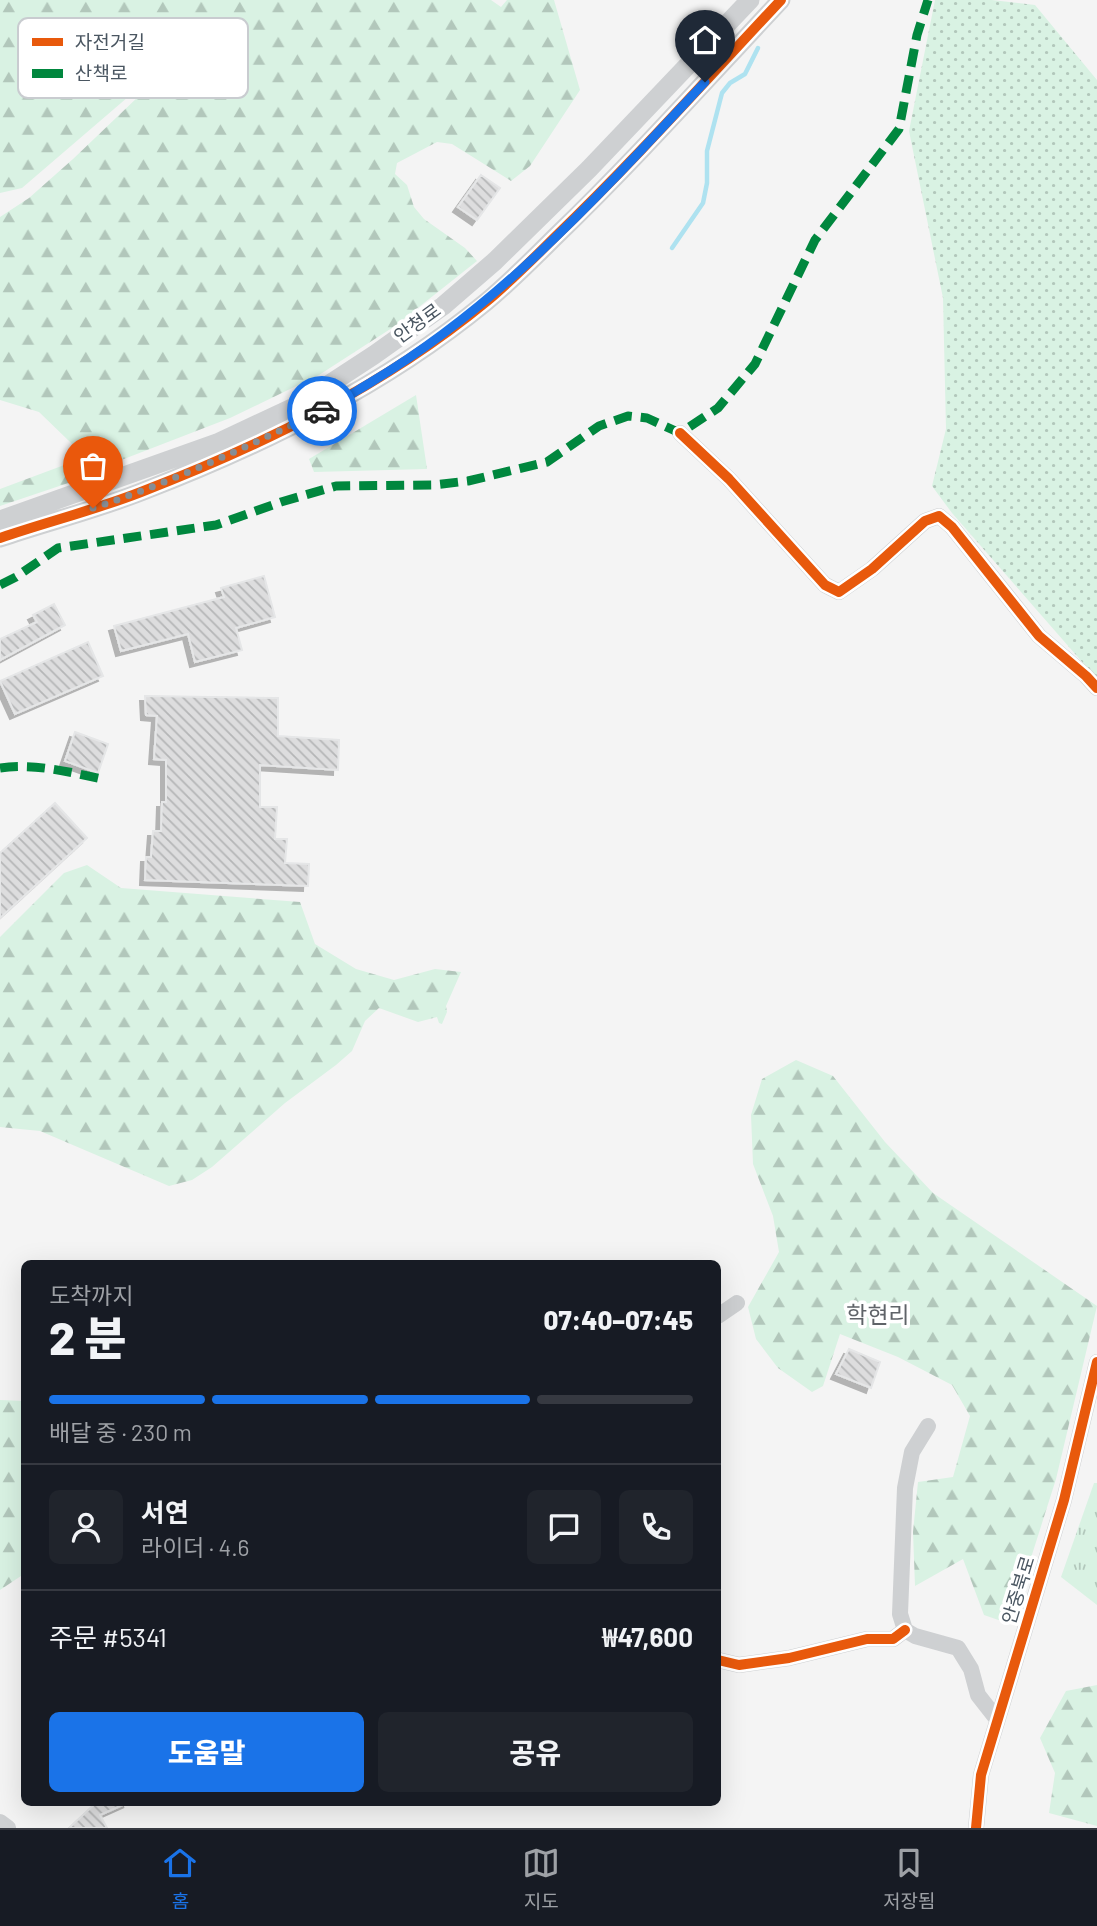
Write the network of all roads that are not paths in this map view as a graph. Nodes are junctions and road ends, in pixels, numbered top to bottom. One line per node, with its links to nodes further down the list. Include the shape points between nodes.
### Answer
1 (750, 0): 4 (street, 안청로, via 495,261 443,306 373,355 296,406 217,443)
2 (781, 0): 5 (street, 안청로, via 602,192 487,302 405,362 327,408 225,457 139,493)
3 (680, 433): 6 (street, via 825,584 839,592 925,521 939,516 1039,636)
4 (0, 520)
5 (0, 538)
6 (1097, 688)
7 (737, 1303): 8 (street)
8 (721, 1314)
9 (1097, 1362): 13 (street, 안중북로, via 1064,1500)
10 (928, 1426): 11 (street, via 912,1452 905,1488 900,1614)
11 (905, 1630): 12 (street, via 893,1639 867,1639 789,1658 739,1665); 13 (street, via 958,1648 971,1669 978,1695)
12 (721, 1661)
13 (996, 1718): 16 (street, 안중북로, via 981,1775)
14 (0, 1822): 15 (street)
15 (8, 1828)
16 (976, 1828)

